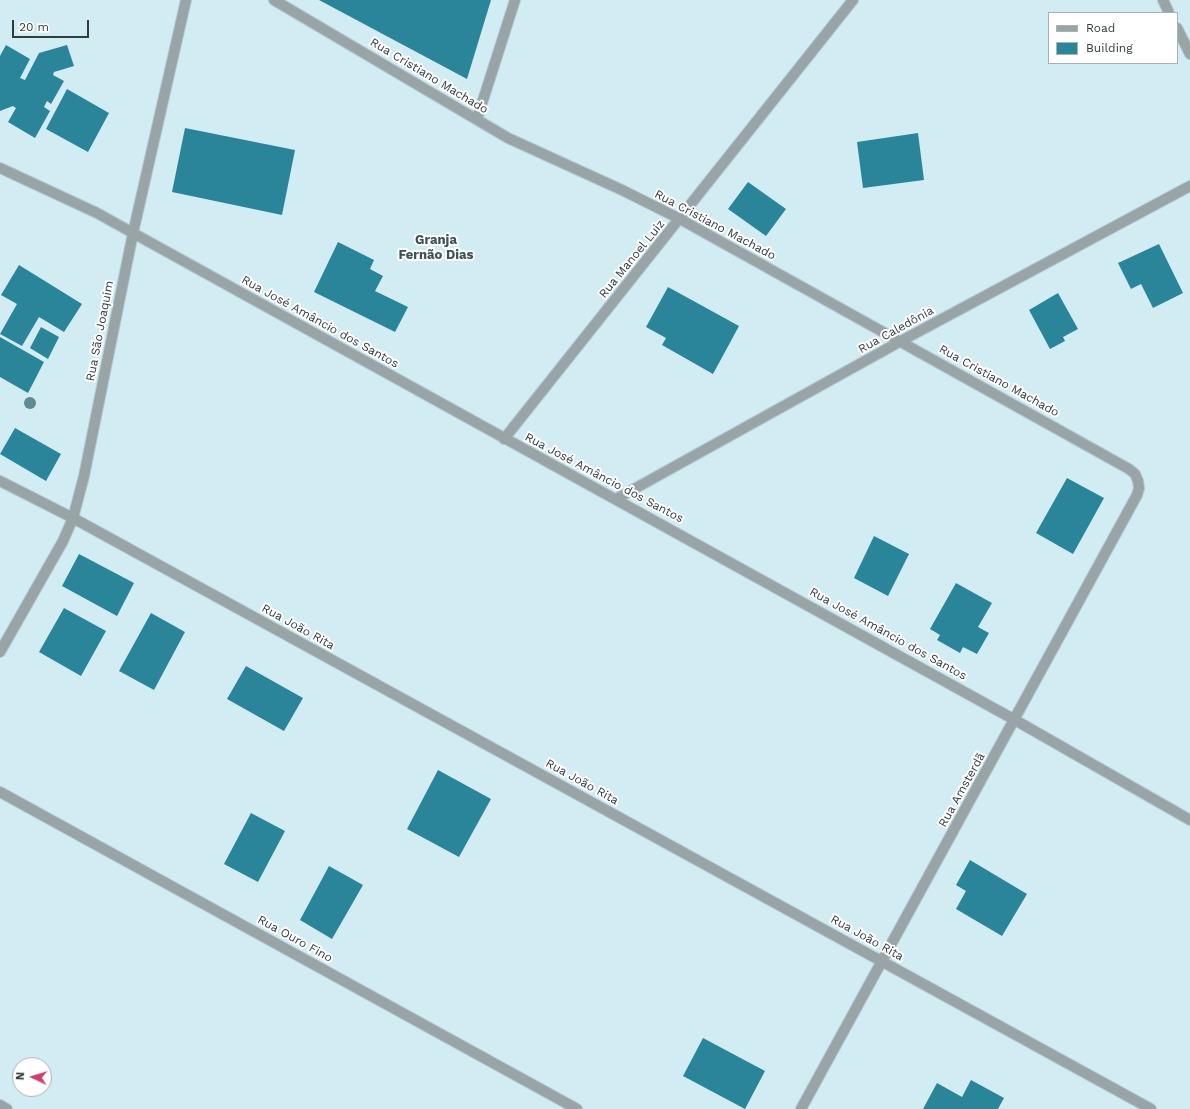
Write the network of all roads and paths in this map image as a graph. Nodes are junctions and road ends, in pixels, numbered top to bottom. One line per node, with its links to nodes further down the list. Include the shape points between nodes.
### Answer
1 (186, 0): 13 (street, Rua São Joaquim)
2 (274, 0): 9 (street, Rua Cristiano Machado)
3 (515, 0): 9 (street)
4 (853, 0): 12 (street, Rua Manoel Luiz)
5 (1163, 0): 6 (street)
6 (1169, 12)
7 (1178, 30): 8 (street)
8 (1190, 54)
9 (477, 119): 12 (street, Rua Cristiano Machado, via 508,138)
10 (0, 168): 13 (street, Rua José Amâncio dos Santos, via 97,213)
11 (1190, 186): 14 (street, Rua Caledônia)
12 (680, 219): 14 (street, Rua Cristiano Machado); 15 (street, Rua Manoel Luiz)
13 (133, 233): 15 (street, Rua José Amâncio dos Santos); 19 (street, Rua São Joaquim)
14 (901, 341): 17 (street, Rua Cristiano Machado, via 1129,469); 18 (street, Rua Caledônia)
15 (504, 439): 18 (street, Rua José Amâncio dos Santos)
16 (0, 481): 19 (street, Rua João Rita)
17 (1138, 481): 21 (street, Rua Amsterdã, via 1137,495)
18 (616, 499): 21 (street, Rua José Amâncio dos Santos)
19 (73, 518): 20 (street, Rua São Joaquim, via 63,541); 24 (street, Rua João Rita)
20 (0, 652)
21 (1016, 720): 23 (street, Rua José Amâncio dos Santos); 24 (street, Rua Amsterdã)
22 (0, 792): 27 (street, Rua Ouro Fino)
23 (1190, 820)
24 (883, 962): 28 (street, Rua Amsterdã); 29 (street, Rua João Rita)
25 (0, 1105): 26 (street)
26 (7, 1109)
27 (577, 1109)
28 (801, 1109)
29 (1151, 1109)

